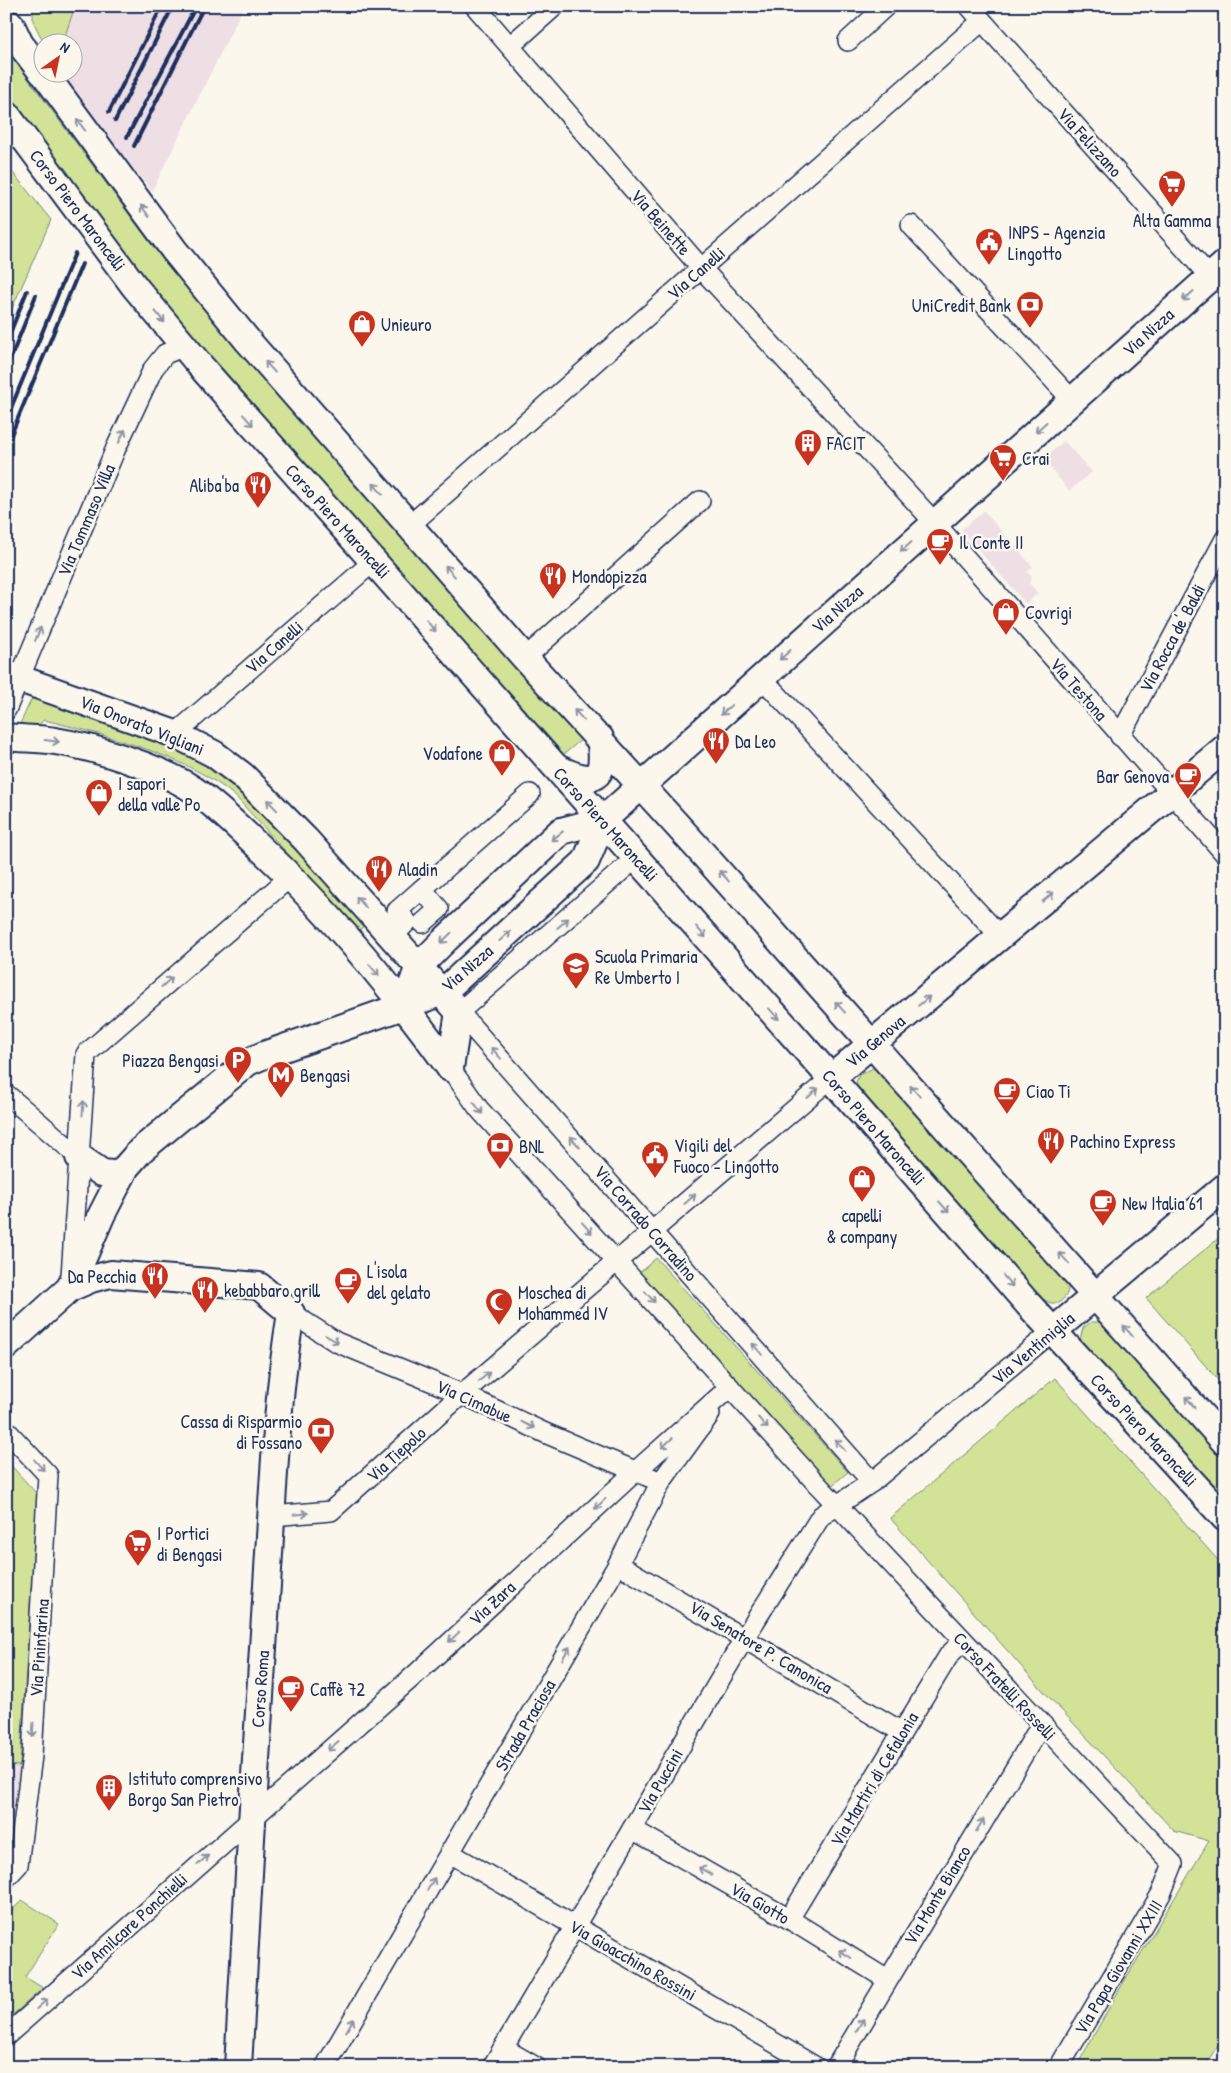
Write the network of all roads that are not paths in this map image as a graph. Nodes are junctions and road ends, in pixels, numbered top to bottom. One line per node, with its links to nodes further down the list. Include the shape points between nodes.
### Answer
1 (475, 6): 8 (street, Via Beinette)
2 (555, 6): 8 (street)
3 (886, 6): 7 (street)
4 (969, 6): 5 (street, Via Felizzano)
5 (982, 20): 13 (street, Via Canelli); 14 (street, Via Felizzano)
6 (10, 22): 9 (main road, via 20,44)
7 (848, 41)
8 (510, 46): 13 (street, Via Beinette)
9 (32, 59)
10 (50, 82): 19 (main road, one-way to 10, via 248,341 174,250)
11 (6, 114): 15 (main road, Corso Piero Maroncelli, one-way to 15, via 135,287)
12 (911, 226): 16 (street)
13 (701, 268): 18 (street, Via Beinette); 19 (street, Via Canelli)
14 (1217, 270): 16 (main road, Via Nizza, one-way to 16)
15 (184, 346): 21 (main road, Corso Piero Maroncelli, one-way to 21); 23 (street, Via Tommaso Villa, one-way to 15, via 153,369 165,354)
16 (1072, 400): 18 (main road, Via Nizza, one-way to 18)
17 (700, 502): 22 (street)
18 (934, 522): 24 (main road, Via Nizza, one-way to 24); 27 (street, Via Testona)
19 (410, 525): 22 (main road, one-way to 19)
20 (1225, 539): 27 (street, Via Rocca de' Baldi)
21 (374, 561): 26 (street, Via Canelli); 31 (main road, Corso Piero Maroncelli, one-way to 31)
22 (525, 658): 29 (main road, one-way to 22)
23 (13, 676): 25 (street, Via Tommaso Villa); 26 (main road, Via Onorato Vigliani)
24 (762, 677): 32 (main road, Via Nizza, one-way to 32); 42 (street)
25 (6, 710)
26 (175, 734): 43 (main road, Via Onorato Vigliani, one-way to 26, via 306,840 243,776 214,754)
27 (1120, 736): 34 (street, Via Testona)
28 (6, 737): 38 (main road, one-way to 38, via 55,740 88,747 167,776 220,810)
29 (600, 738): 31 (main road, via 603,762 594,775 588,779 576,778); 32 (main road)
30 (1225, 748): 34 (main road, Via Genova)
31 (556, 768): 35 (main road, Corso Piero Maroncelli)
32 (643, 785): 35 (main road, Via Nizza); 48 (main road, one-way to 32)
33 (530, 794): 39 (street)
34 (1171, 795): 36 (street, Via Testona); 42 (main road, Via Genova, one-way to 34)
35 (603, 820): 37 (main road, Corso Piero Maroncelli); 43 (main road, Via Nizza, one-way to 43, via 561,831); 44 (main road, Via Nizza, one-way to 35, via 586,861)
36 (1225, 854)
37 (636, 858): 46 (street, Via Nizza, one-way to 37); 50 (main road, Corso Piero Maroncelli, one-way to 50)
38 (291, 876): 45 (main road, one-way to 45); 52 (street, one-way to 38, via 86,1054)
39 (422, 889): 40 (street); 41 (street, via 439,909)
40 (399, 920)
41 (423, 923)
42 (1001, 937): 48 (main road, Via Genova, one-way to 42)
43 (419, 966): 44 (main road, Via Corrado Corradino); 45 (main road, Via Nizza)
44 (443, 992): 45 (main road, Via Nizza); 46 (main road, Via Corrado Corradino)
45 (405, 1005): 47 (main road); 53 (main road, via 248,1062 141,1150)
46 (459, 1012): 47 (main road); 49 (main road); 55 (street, Via Corrado Corradino, one-way to 46)
47 (425, 1034): 49 (main road)
48 (873, 1044): 50 (main road, Via Genova); 58 (main road, one-way to 48)
49 (450, 1068): 56 (street, one-way to 56, via 479,1109)
50 (831, 1078): 55 (street, Via Genova, one-way to 50); 60 (main road, Corso Piero Maroncelli, one-way to 60)
51 (6, 1094): 52 (street)
52 (79, 1157): 53 (main road, via 102,1172); 57 (street)
53 (122, 1175): 57 (main road)
54 (1225, 1188): 58 (main road, Via Ventimiglia)
55 (653, 1231): 56 (street, Via Genova); 69 (street, Via Corrado Corradino, one-way to 55)
56 (617, 1261): 62 (street, Via Genova); 63 (street, one-way to 63)
57 (70, 1288): 59 (main road, via 111,1274 260,1286); 61 (main road)
58 (1096, 1294): 60 (main road, Via Ventimiglia); 66 (main road, one-way to 58)
59 (291, 1313): 64 (street, Via Cimabue, one-way to 64, via 336,1342); 71 (main road, Corso Roma, via 284,1354)
60 (1053, 1331): 69 (street, Via Ventimiglia); 72 (main road, Corso Piero Maroncelli)
61 (6, 1346)
62 (506, 1358): 64 (street, Via Tiepolo, one-way to 62)
63 (730, 1387): 67 (street, Via Zara, one-way to 67); 68 (street, Strada Praciosa); 70 (street, one-way to 70)
64 (462, 1394): 67 (street, Via Cimabue, one-way to 67); 71 (street, Via Tiepolo, one-way to 64, via 331,1511)
65 (6, 1430): 82 (street, Via Pininfarina, one-way to 82, via 48,1475 32,1756 18,1865)
66 (1225, 1442)
67 (636, 1471): 68 (street, Via Cimabue); 78 (street, Via Zara, one-way to 78, via 417,1673)
68 (661, 1482): 73 (street, Strada Praciosa)
69 (872, 1482): 70 (street, Via Ventimiglia)
70 (840, 1506): 74 (street, Via Puccini, via 822,1516); 75 (street, Corso Fratelli Rosselli)
71 (272, 1516): 78 (main road, Corso Roma)
72 (1225, 1518)
73 (618, 1564): 74 (street, Via Senatore P. Canonica); 80 (street, Strada Praciosa, one-way to 73)
74 (744, 1637): 77 (street, Via Senatore P. Canonica); 79 (street, Via Puccini)
75 (962, 1641): 76 (street, Corso Fratelli Rosselli); 77 (street, Via Martiri di Cefalonia, via 949,1654)
76 (1041, 1725): 81 (street, Corso Fratelli Rosselli); 85 (street, Via Monte Bianco, one-way to 76)
77 (902, 1732): 83 (street, Via Martiri di Cefalonia)
78 (253, 1817): 86 (street, Via Amilcare Ponchielli, one-way to 78); 88 (main road, Corso Roma)
79 (632, 1829): 83 (street, Via Giotto, one-way to 79); 84 (street, Via Puccini)
80 (450, 1853): 84 (street, Via Gioacchino Rossini); 89 (street, Strada Praciosa, one-way to 80)
81 (1173, 1864): 94 (street, Via Papa Giovanni XXIII, via 1161,1894)
82 (6, 1878)
83 (789, 1919): 85 (street, Via Giotto, one-way to 83)
84 (576, 1926): 87 (street, Via Puccini); 92 (street, Via Gioacchino Rossini)
85 (886, 1979): 93 (street, Via Monte Bianco, one-way to 85)
86 (6, 2036)
87 (504, 2048): 90 (street, Via Puccini); 91 (street)
88 (238, 2067)
89 (325, 2067)
90 (492, 2067)
91 (536, 2067)
92 (816, 2067)
93 (836, 2067)
94 (1059, 2067)

